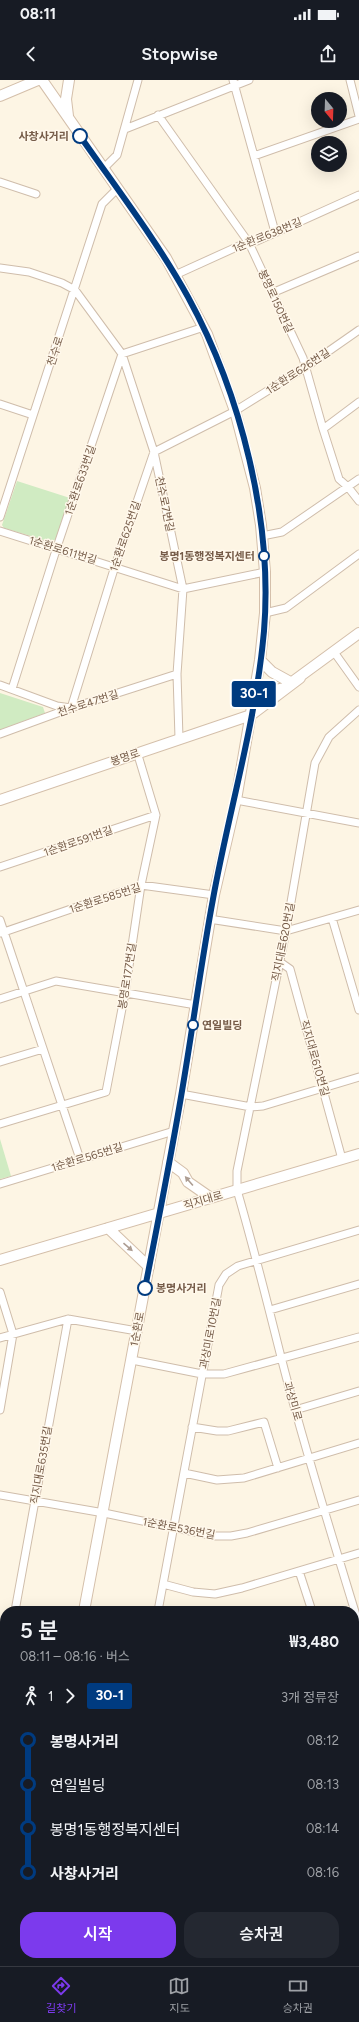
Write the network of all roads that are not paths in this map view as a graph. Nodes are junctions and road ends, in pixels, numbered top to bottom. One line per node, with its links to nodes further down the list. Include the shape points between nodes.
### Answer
1 (38, 80): 8 (street)
2 (42, 80): 11 (street, 1순환로)
3 (70, 80): 11 (street, via 66,99)
4 (138, 80): 12 (street)
5 (249, 80): 7 (street)
6 (350, 80): 10 (street)
7 (234, 83): 9 (street); 13 (street)
8 (0, 96)
9 (158, 115): 12 (street); 20 (street, 봉명로150번길)
10 (359, 118): 13 (street)
11 (68, 119): 14 (street, 1순환로)
12 (125, 129): 14 (street, via 117,155)
13 (254, 156): 19 (street)
14 (103, 169): 16 (street, 1순환로)
15 (0, 182): 17 (street)
16 (116, 189): 23 (street, 1순환로); 24 (street, 천수로, via 102,204)
17 (36, 194)
18 (359, 195): 19 (street, 1순환로638번길)
19 (275, 232): 20 (street, 1순환로638번길)
20 (249, 243): 23 (street, 1순환로638번길); 25 (street, 봉명로150번길)
21 (359, 256): 25 (street)
22 (0, 268): 24 (street, via 29,272)
23 (175, 275): 26 (street, 1순환로)
24 (75, 290): 28 (street, 천수로7번길); 33 (street, 천수로)
25 (272, 293): 29 (street, 봉명로150번길)
26 (204, 327): 28 (street); 32 (street, 1순환로)
27 (359, 330): 29 (street, 1순환로626번길)
28 (122, 354): 35 (street, 천수로7번길); 42 (street, 1순환로633번길)
29 (306, 367): 32 (street, 1순환로626번길); 34 (street, 봉명로150번길)
30 (359, 402): 34 (street)
31 (0, 404): 33 (street)
32 (235, 411): 35 (street); 41 (street, 1순환로, via 255,488)
33 (34, 415): 39 (street, 천수로)
34 (323, 429): 37 (street, 봉명로150번길, via 339,479)
35 (154, 452): 44 (street, 1순환로625번길); 46 (street, 천수로7번길)
36 (359, 479): 37 (street)
37 (348, 487): 38 (street, 봉명로150번길); 41 (street, via 282,532)
38 (359, 501)
39 (0, 518)
40 (0, 530): 42 (street, 1순환로611번길)
41 (262, 536): 45 (street, 1순환로)
42 (57, 547): 44 (street, 1순환로611번길); 55 (street, 1순환로633번길)
43 (359, 554): 47 (street, via 286,608)
44 (114, 566): 46 (street, 1순환로611번길); 57 (street, 1순환로625번길)
45 (265, 572): 46 (street); 47 (street, 1순환로)
46 (184, 589): 51 (street, 천수로7번길)
47 (264, 613): 50 (street, 1순환로)
48 (359, 633): 49 (street)
49 (334, 652): 52 (street); 54 (street)
50 (260, 660): 52 (street, via 272,672); 56 (street, 1순환로)
51 (177, 674): 57 (street, 천수로47번길); 61 (street, 천수로7번길)
52 (296, 681): 56 (street, via 284,688); 59 (street, 봉명로)
53 (0, 685): 55 (street)
54 (359, 687)
55 (12, 689): 57 (street, via 57,706)
56 (254, 695): 59 (street, 1순환로)
57 (71, 708): 60 (street, 천수로47번길)
58 (359, 710): 65 (street, 직지대로620번길, via 340,725 321,749 315,763)
59 (250, 715): 61 (street, 봉명로); 64 (street, 1순환로)
60 (0, 734)
61 (179, 738): 62 (street, 봉명로)
62 (137, 752): 63 (street, 봉명로); 66 (street, 봉명로177번길)
63 (0, 800)
64 (236, 800): 65 (street); 70 (street, 1순환로)
65 (306, 813): 67 (street); 75 (street, 직지대로620번길)
66 (156, 815): 68 (street, 1순환로591번길); 69 (street, 봉명로177번길)
67 (359, 823)
68 (0, 868)
69 (141, 885): 70 (street, 1순환로585번길); 76 (street, 1순환로585번길); 79 (street, 봉명로177번길)
70 (214, 895): 73 (street, 1순환로)
71 (359, 910): 72 (street)
72 (332, 918): 75 (street); 82 (street)
73 (209, 919): 75 (street); 81 (street, 1순환로)
74 (0, 920): 76 (street)
75 (286, 930): 77 (street, 직지대로620번길)
76 (2, 933): 78 (street)
77 (280, 962): 86 (street, 직지대로610번길, via 290,969); 89 (street, 직지대로620번길)
78 (24, 991): 79 (street, via 56,981); 80 (street); 83 (street)
79 (125, 993): 81 (street); 88 (street, 봉명로177번길, via 106,1092)
80 (0, 999)
81 (196, 1005): 87 (street, 1순환로)
82 (359, 1010)
83 (43, 1049): 84 (street); 88 (street)
84 (0, 1062)
85 (359, 1077): 86 (street)
86 (324, 1088): 89 (street, via 263,1106); 94 (street, 직지대로610번길)
87 (182, 1094): 89 (street); 91 (street, 1순환로)
88 (62, 1105): 90 (street, 봉명로177번길); 93 (street)
89 (251, 1107): 97 (street, 직지대로620번길, via 237,1171)
90 (0, 1124)
91 (174, 1131): 93 (street, 1순환로565번길); 95 (street, 1순환로)
92 (359, 1154): 94 (street, 직지대로)
93 (80, 1159): 96 (street, 1순환로565번길)
94 (342, 1159): 97 (street, 직지대로)
95 (168, 1162): 98 (street, one-way to 95, via 188,1182 183,1173); 99 (street, 1순환로)
96 (0, 1184)
97 (237, 1190): 98 (street, 직지대로); 103 (street, 과상미로)
98 (211, 1198): 99 (street, 직지대로)
99 (159, 1213): 100 (street, 직지대로); 104 (street, 1순환로)
100 (108, 1228): 102 (street, 직지대로); 104 (street, one-way to 104)
101 (359, 1230): 103 (street, 과상미로10번길)
102 (0, 1260)
103 (256, 1260): 107 (street, 과상미로); 115 (street, 과상미로10번길, via 238,1266 226,1274 219,1285)
104 (149, 1267): 109 (street, 1순환로)
105 (359, 1284): 107 (street)
106 (0, 1292): 110 (street)
107 (270, 1310): 113 (street, 과상미로)
108 (68, 1320): 109 (street); 110 (street); 126 (street, 직지대로635번길)
109 (137, 1331): 114 (street, 1순환로)
110 (13, 1334): 112 (street); 117 (street)
111 (359, 1337): 113 (street)
112 (0, 1338)
113 (281, 1357): 115 (street, via 224,1374); 118 (street, 과상미로)
114 (132, 1360): 115 (street); 128 (street, 1순환로)
115 (202, 1374): 119 (street, 과상미로10번길)
116 (359, 1391): 118 (street)
117 (0, 1410)
118 (295, 1410): 121 (street, 과상미로)
119 (192, 1427): 122 (street, via 228,1431 264,1422); 123 (street, 과상미로10번길)
120 (359, 1443): 121 (street)
121 (309, 1458): 122 (street); 127 (street, 과상미로)
122 (278, 1468): 123 (street, via 231,1481)
123 (184, 1474): 129 (street, 과상미로10번길)
124 (0, 1495): 126 (street, 1순환로536번길)
125 (359, 1500): 127 (street, 1순환로536번길)
126 (34, 1502): 128 (street, 1순환로536번길); 134 (street, 직지대로635번길)
127 (324, 1510): 129 (street, 1순환로536번길, via 231,1536 214,1536); 131 (street, 과상미로)
128 (104, 1513): 129 (street, 1순환로536번길); 135 (street, 1순환로)
129 (174, 1528): 133 (street, 과상미로10번길)
130 (359, 1553): 131 (street)
131 (339, 1559): 132 (street); 138 (street, 과상미로)
132 (299, 1571): 133 (street, via 215,1594 193,1592); 137 (street)
133 (163, 1584): 136 (street, 과상미로10번길)
134 (15, 1606)
135 (85, 1606)
136 (159, 1606)
137 (311, 1606)
138 (356, 1606)

